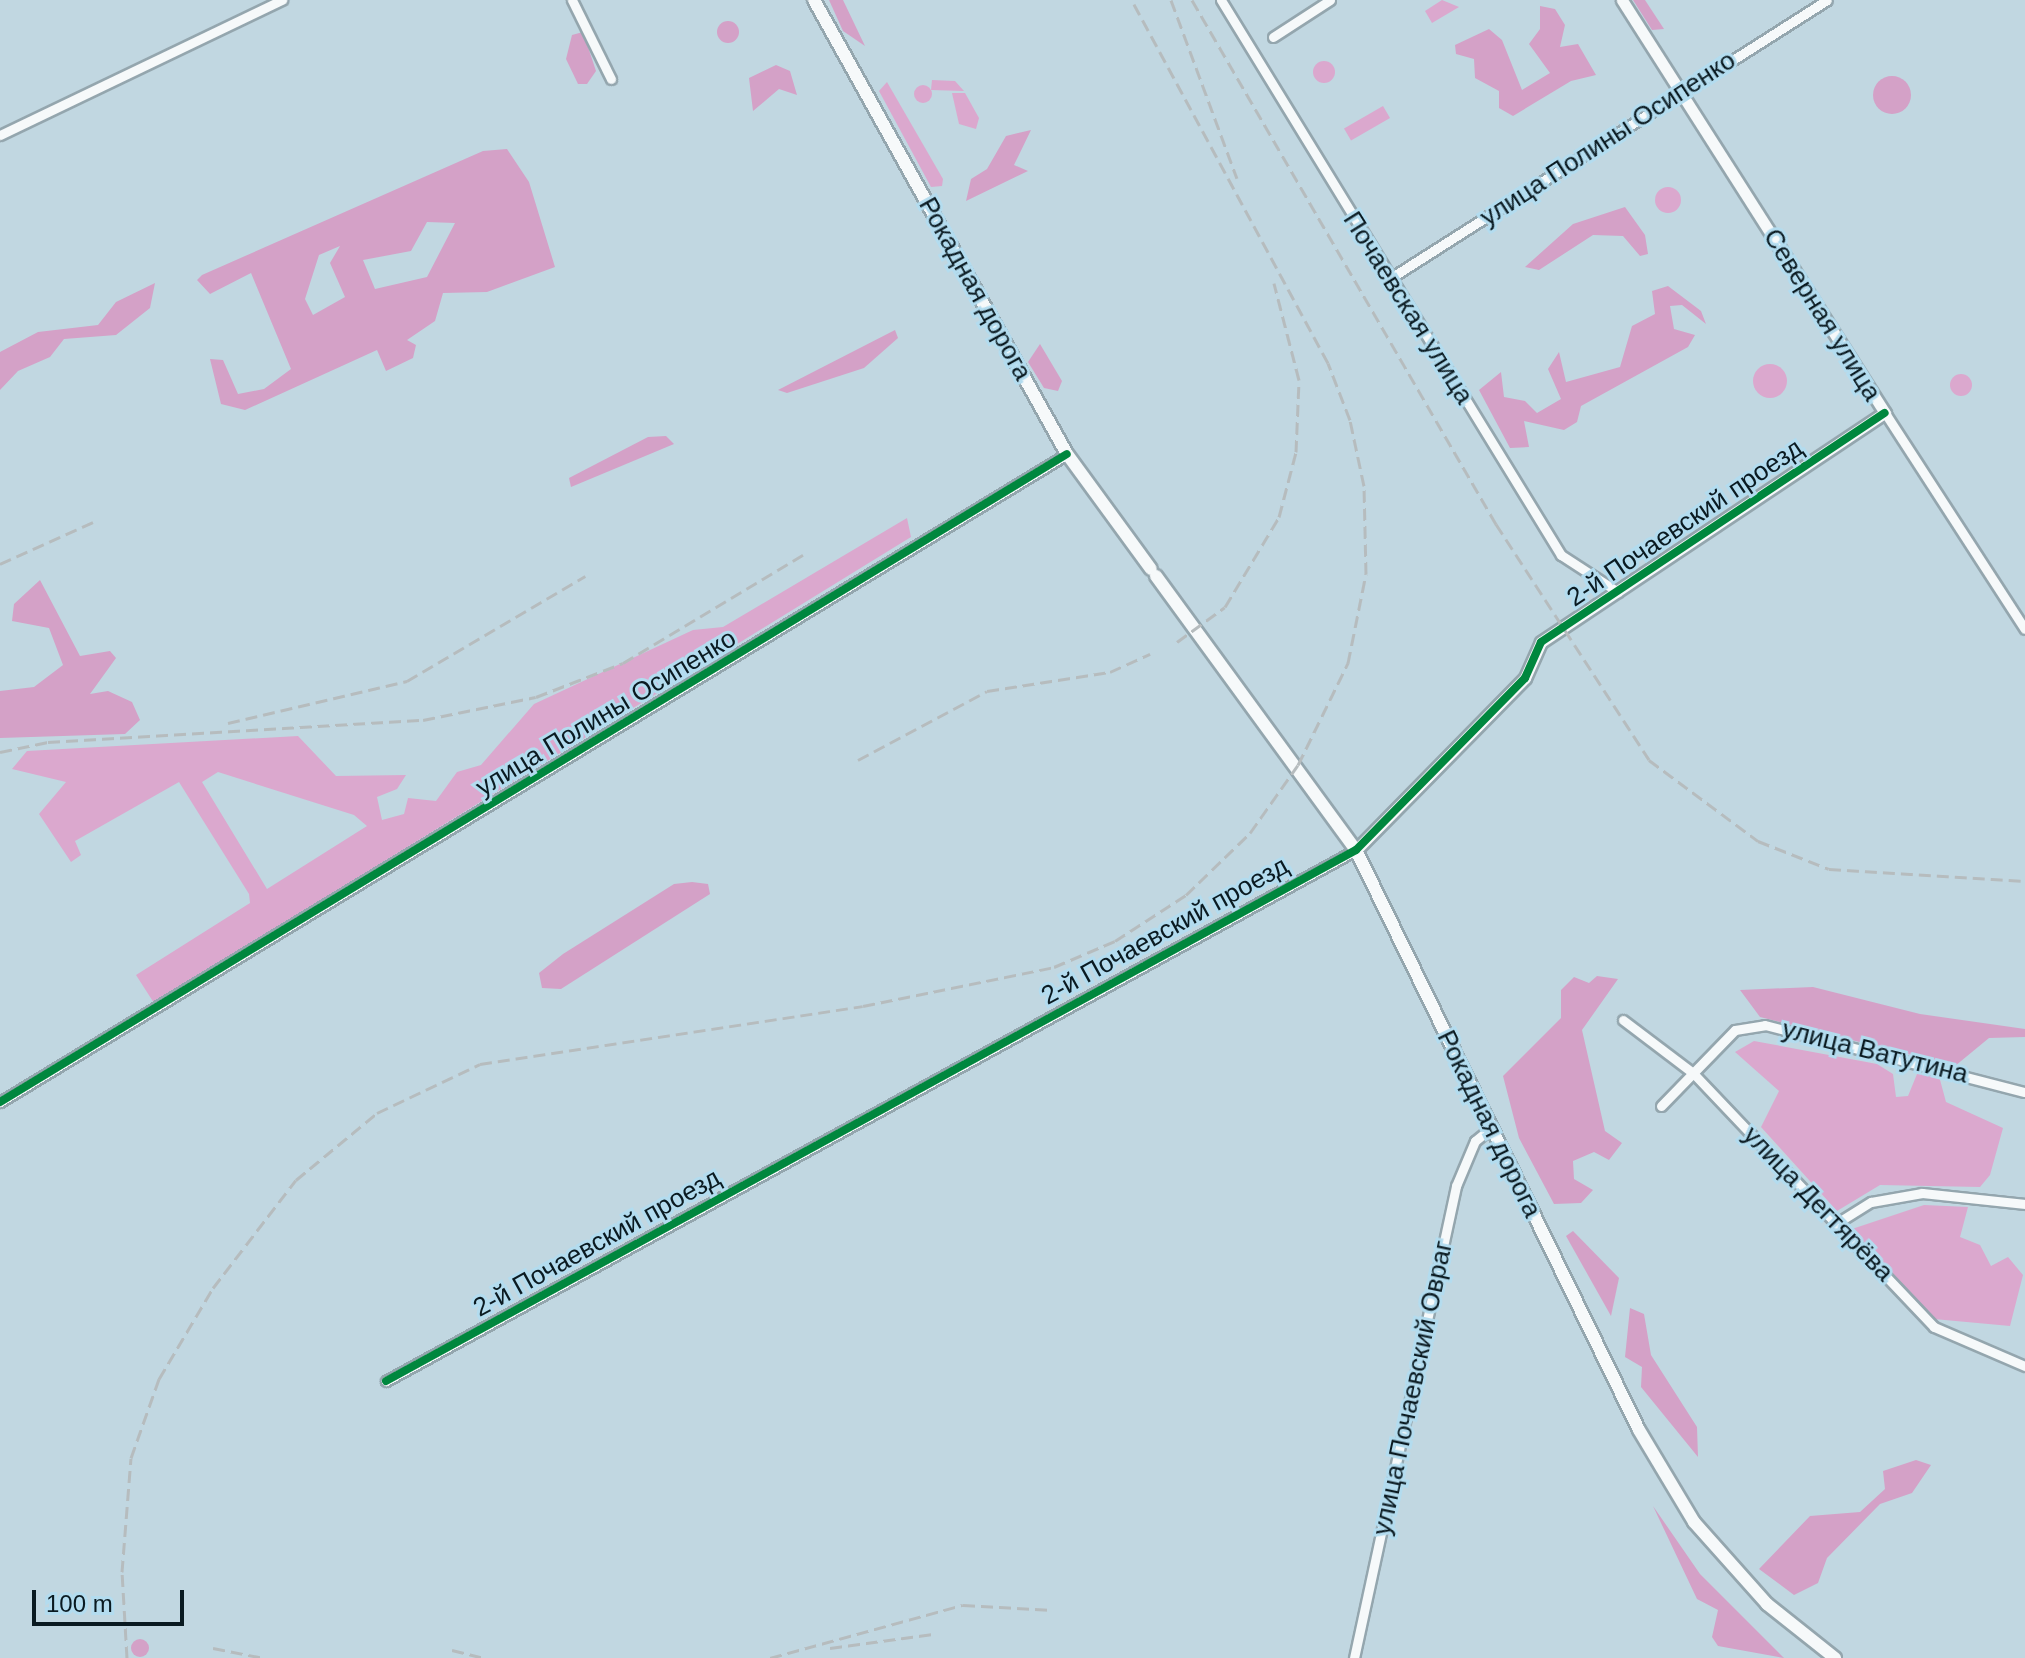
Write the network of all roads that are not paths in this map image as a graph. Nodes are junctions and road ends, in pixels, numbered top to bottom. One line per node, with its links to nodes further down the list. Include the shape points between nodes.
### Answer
1 (282, 0): 11 (street)
2 (572, 0): 9 (street)
3 (814, 0): 14 (main road, Рокадная дорога)
4 (1221, 0): 12 (street, Почаевская улица)
5 (1330, 0): 8 (street)
6 (1622, 0): 10 (street, Северная улица)
7 (1827, 0): 10 (street, улица Полины Осипенко)
8 (1273, 37)
9 (611, 79)
10 (1682, 92): 12 (street, улица Полины Осипенко); 13 (street, Северная улица)
11 (0, 135)
12 (1389, 279): 15 (street, Почаевская улица, via 1561,555)
13 (1885, 413): 15 (street, 2-й Почаевский проезд); 16 (street, Северная улица)
14 (1067, 454): 17 (main road, Рокадная дорога); 21 (street, улица Полины Осипенко)
15 (1618, 592): 17 (street, 2-й Почаевский проезд, via 1541,642 1525,678)
16 (2025, 629)
17 (1356, 850): 23 (main road, Рокадная дорога); 27 (street, 2-й Почаевский проезд)
18 (1623, 1020): 19 (street, улица Дегтярёва)
19 (1693, 1073): 20 (street, улица Ватутина, via 1735,1030 1765,1025); 22 (street, улица Ватутина); 25 (street, улица Дегтярёва)
20 (2025, 1092)
21 (0, 1102)
22 (1661, 1106)
23 (1491, 1128): 28 (street, улица Почаевский Овраг, via 1475,1141 1456,1186); 29 (main road, Рокадная дорога, via 1639,1430 1694,1522 1767,1604)
24 (2025, 1204): 25 (street, via 1922,1193 1871,1202)
25 (1837, 1223): 26 (street, улица Дегтярёва, via 1934,1327)
26 (2025, 1366)
27 (386, 1381)
28 (1354, 1658)
29 (1835, 1658)

